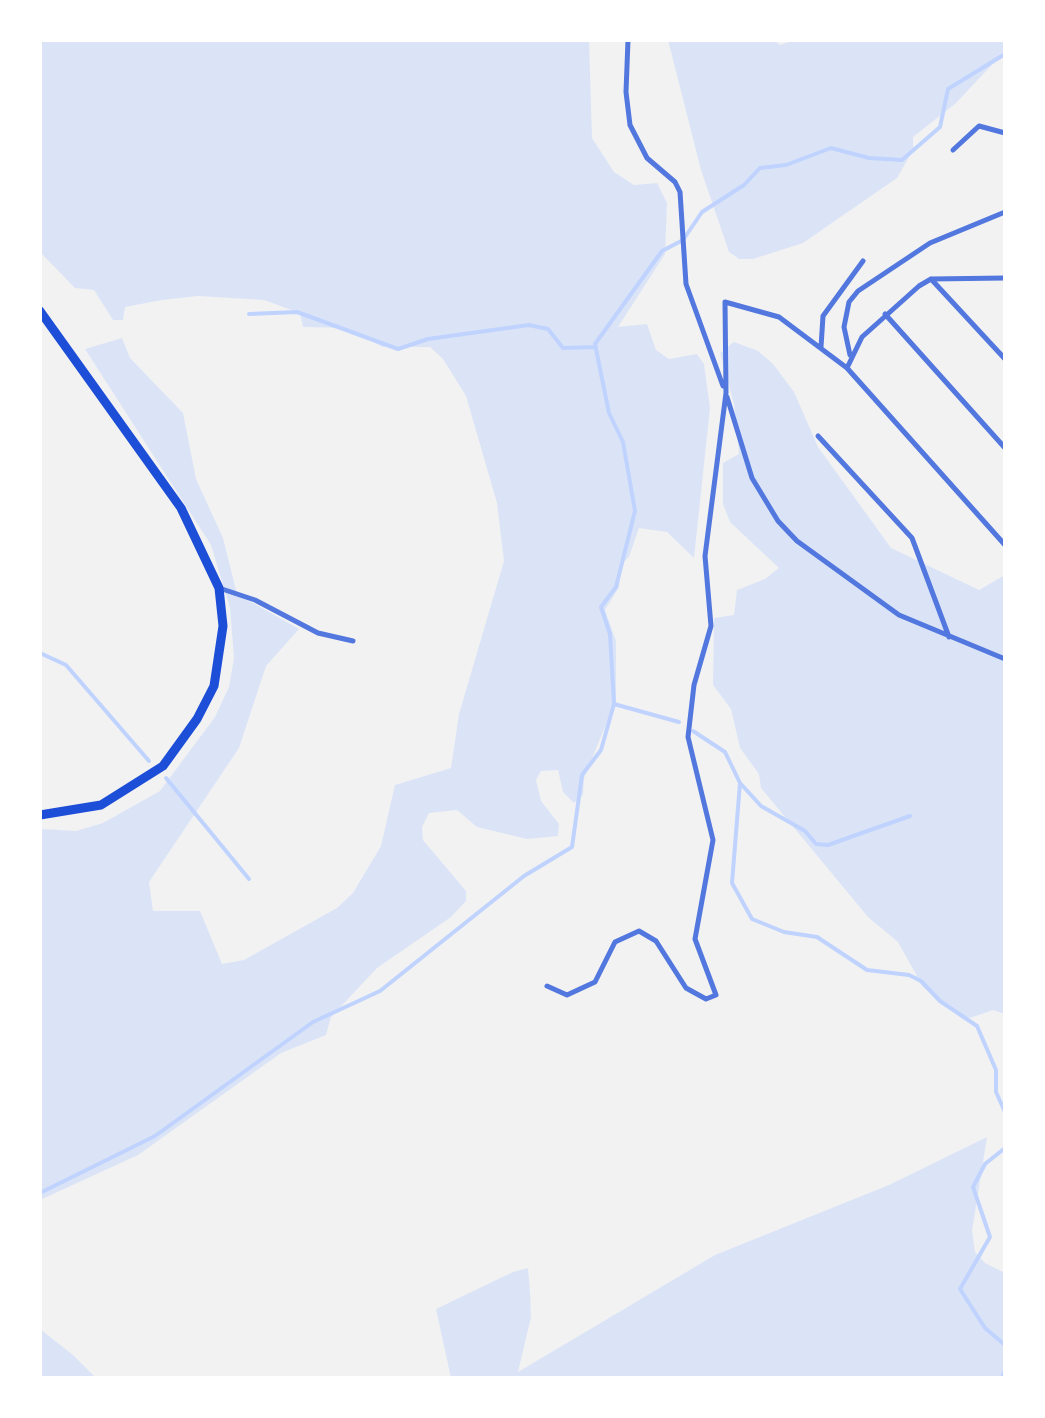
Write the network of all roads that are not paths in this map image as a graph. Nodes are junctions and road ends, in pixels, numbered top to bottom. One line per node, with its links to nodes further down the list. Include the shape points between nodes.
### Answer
1 (628, 40): 14 (street, via 630,125 647,158 675,182 691,307)
2 (1005, 133): 3 (street, via 978,126)
3 (952, 150)
4 (1005, 212): 11 (street, via 930,244 858,291 844,327)
5 (862, 262): 10 (street, via 823,316)
6 (1005, 278): 7 (street)
7 (931, 279): 9 (street); 12 (street)
8 (40, 311): 18 (highway, via 181,508)
9 (885, 314): 11 (street); 16 (street)
10 (821, 347): 13 (street); 14 (street, via 779,317 725,302)
11 (850, 354): 13 (street)
12 (1005, 359)
13 (847, 368): 17 (street)
14 (726, 393): 19 (street, via 752,478 778,520 868,594); 23 (street, via 707,515 711,626 688,737 713,840 694,939 716,995 706,1000 686,988 656,942 639,931 616,942 595,982 567,995)
15 (818, 436): 19 (street, via 912,538)
16 (1005, 448)
17 (1005, 545)
18 (219, 588): 20 (street, via 318,634); 22 (highway, via 223,626 214,686 181,743 162,766 101,804)
19 (950, 637): 21 (street)
20 (354, 641)
21 (1005, 659)
22 (40, 814)
23 (547, 986)

